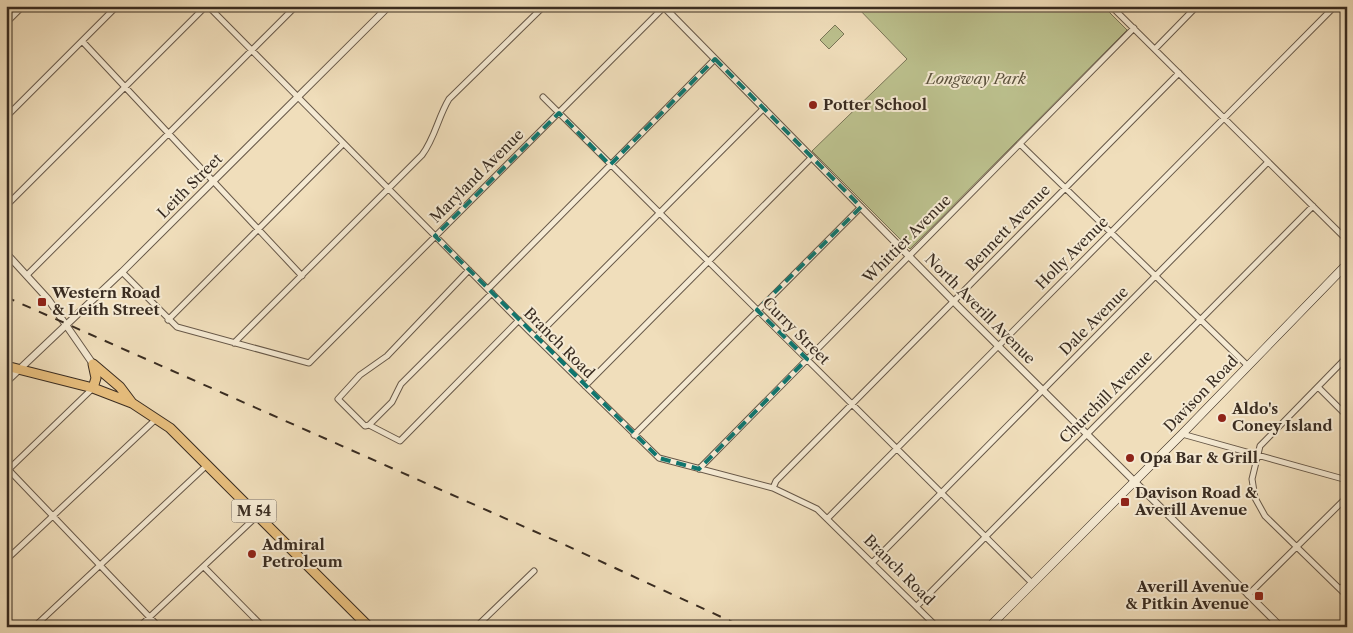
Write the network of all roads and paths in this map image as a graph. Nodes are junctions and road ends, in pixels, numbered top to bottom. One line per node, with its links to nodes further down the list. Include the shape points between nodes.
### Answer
1 (23, 6): 11 (street)
2 (117, 6): 13 (street)
3 (207, 6): 15 (street, Branch Road); 18 (street)
4 (296, 6): 15 (street)
5 (389, 6): 20 (street, Leith Street)
6 (544, 6): 33 (street, via 449,99 432,142)
7 (1112, 6): 12 (street)
8 (1196, 6): 14 (street)
9 (1335, 6): 24 (street, Holly Avenue)
10 (664, 7): 16 (street, North Averill Avenue); 22 (street, Maryland Avenue)
11 (6, 23)
12 (1134, 28): 14 (street); 27 (street, Whittier Avenue)
13 (82, 41): 18 (street); 23 (street)
14 (1155, 49): 17 (street)
15 (251, 51): 20 (street, Branch Road); 25 (street)
16 (715, 59): 21 (street, North Averill Avenue); 30 (street)
17 (1179, 73): 24 (street); 32 (street, Bennett Avenue)
18 (125, 87): 25 (street); 34 (street)
19 (543, 97): 22 (street, Curry Street)
20 (296, 98): 26 (street, Branch Road); 31 (street, Leith Street)
21 (764, 108): 28 (street, North Averill Avenue); 37 (street)
22 (559, 113): 30 (street, Curry Street); 40 (street, Maryland Avenue)
23 (6, 117)
24 (1224, 118): 29 (street); 39 (street, Holly Avenue)
25 (168, 133): 31 (street); 48 (street)
26 (343, 144): 33 (street, Branch Road); 38 (street)
27 (1020, 144): 32 (street); 43 (street, Whittier Avenue)
28 (812, 157): 36 (street, North Averill Avenue); 44 (street)
29 (1268, 162): 35 (street); 50 (street, Dale Avenue)
30 (610, 165): 37 (street, Curry Street); 51 (street)
31 (213, 181): 38 (street); 47 (street, Leith Street)
32 (1066, 188): 39 (street); 52 (street, Bennett Avenue)
33 (389, 190): 40 (street, Branch Road); 49 (street)
34 (6, 206)
35 (1314, 206): 41 (street); 56 (street, Churchill Avenue)
36 (861, 207): 43 (street, North Averill Avenue); 53 (street)
37 (659, 213): 44 (street, Curry Street); 58 (street)
38 (258, 229): 49 (street); 54 (street)
39 (1111, 232): 50 (street); 60 (street, Holly Avenue)
40 (435, 236): 46 (street, Branch Road); 59 (street, Maryland Avenue, via 309,363)
41 (1347, 240)
42 (6, 253): 48 (street)
43 (909, 255): 52 (street, North Averill Avenue); 62 (street, Whittier Avenue)
44 (708, 261): 53 (street, Curry Street); 68 (street)
45 (1347, 264): 65 (main road, Davison Road)
46 (469, 270): 51 (street, Branch Road); 76 (street, via 388,356 360,375 338,399 365,426)
47 (122, 272): 54 (street); 57 (street, Leith Street)
48 (27, 275): 57 (street)
49 (302, 276): 59 (street)
50 (1156, 276): 56 (street); 71 (street, Dale Avenue)
51 (490, 291): 55 (street, Branch Road); 76 (street, via 401,384 392,402)
52 (954, 302): 60 (street, North Averill Avenue); 73 (street, Bennett Avenue)
53 (757, 310): 62 (street, Curry Street); 79 (street)
54 (168, 320): 59 (street, via 177,327)
55 (519, 320): 58 (street, Branch Road); 76 (street, via 400,441)
56 (1201, 320): 65 (street); 77 (street, Churchill Avenue)
57 (67, 324): 63 (street); 66 (street, Leith Street)
58 (536, 337): 68 (street, Branch Road)
59 (234, 343)
60 (998, 346): 71 (street, North Averill Avenue); 80 (street, Holly Avenue)
61 (1347, 358): 69 (street)
62 (806, 359): 73 (street, Curry Street); 84 (street, Whittier Avenue)
63 (93, 364): 70 (main road, via 96,378); 72 (main road)
64 (6, 366): 66 (main road, M 54)
65 (1248, 366): 78 (main road, Davison Road)
66 (20, 369): 67 (street, Leith Street); 70 (main road, M 54)
67 (6, 382)
68 (584, 386): 79 (street, Branch Road)
69 (1318, 387): 74 (street); 81 (street)
70 (93, 388): 72 (main road, M 54); 83 (street)
71 (1042, 390): 77 (street, North Averill Avenue); 88 (street, Dale Avenue)
72 (132, 403): 75 (main road, M 54)
73 (852, 404): 80 (street, Curry Street); 87 (street, Bennett Avenue, via 776,481)
74 (1347, 416)
75 (156, 419): 82 (main road, M 54, via 170,428); 91 (street)
76 (369, 425)
77 (1087, 434): 86 (street, North Averill Avenue); 93 (street, Churchill Avenue)
78 (1182, 434): 81 (street); 86 (main road, Davison Road)
79 (634, 436): 84 (street, Branch Road, via 659,458)
80 (897, 448): 88 (street, Curry Street); 92 (street, Holly Avenue)
81 (1256, 454): 85 (street); 94 (street, via 1252,479 1255,498 1265,516)
82 (207, 464): 90 (main road, M 54); 97 (street)
83 (7, 469): 91 (street)
84 (699, 469): 87 (street, Branch Road)
85 (1347, 480)
86 (1134, 482): 100 (main road, Davison Road); 103 (street, North Averill Avenue)
87 (773, 488): 92 (street, Branch Road, via 817,509)
88 (942, 492): 93 (street, Curry Street); 96 (street, Dale Avenue)
89 (1347, 497): 94 (street)
90 (258, 515): 98 (street); 111 (main road, M 54)
91 (53, 516): 95 (street); 97 (street)
92 (828, 518): 96 (street, Branch Road)
93 (985, 536): 100 (street, Curry Street); 105 (street, Churchill Avenue)
94 (1296, 547): 102 (street); 103 (street)
95 (6, 560)
96 (873, 562): 105 (street, Branch Road)
97 (100, 565): 106 (street); 107 (street)
98 (204, 567): 106 (street); 110 (street)
99 (534, 571): 112 (street)
100 (1032, 583): 114 (main road, Davison Road)
101 (1347, 583): 102 (street)
102 (1340, 589): 104 (street)
103 (1248, 595): 115 (street, North Averill Avenue)
104 (1347, 596)
105 (917, 606): 113 (street, Branch Road)
106 (150, 617): 108 (street); 109 (street)
107 (34, 627)
108 (139, 627)
109 (160, 627)
110 (263, 627)
111 (369, 627)
112 (476, 627)
113 (938, 627)
114 (989, 627)
115 (1281, 627)

